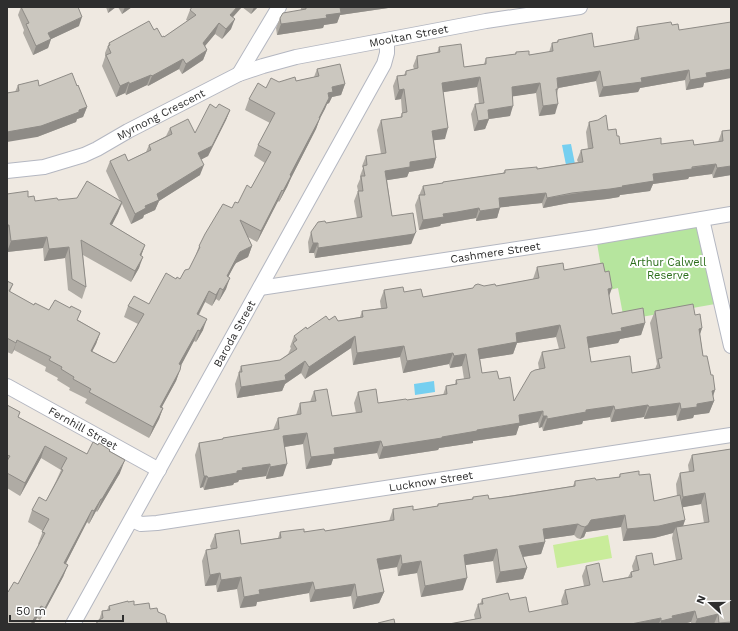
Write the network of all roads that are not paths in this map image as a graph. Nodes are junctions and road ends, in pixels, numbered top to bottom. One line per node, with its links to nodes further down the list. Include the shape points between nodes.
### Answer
1 (279, 7): 4 (street)
2 (580, 7): 3 (street, Mooltan Street, via 486,21)
3 (387, 40): 4 (street, Mooltan Street, via 296,57); 8 (street, Baroda Street, via 384,64)
4 (240, 74): 5 (street, Myrnong Crescent, via 84,155 44,167)
5 (7, 170)
6 (731, 214): 7 (street, Cashmere Street)
7 (702, 219): 8 (street, Cashmere Street); 9 (street)
8 (260, 288): 12 (street, Baroda Street)
9 (731, 346)
10 (7, 386): 12 (street, Fernhill Street)
11 (731, 435): 13 (street, Lucknow Street, via 157,523 141,524)
12 (159, 470): 13 (street, Baroda Street)
13 (132, 520): 14 (street, Baroda Street)
14 (73, 624)

